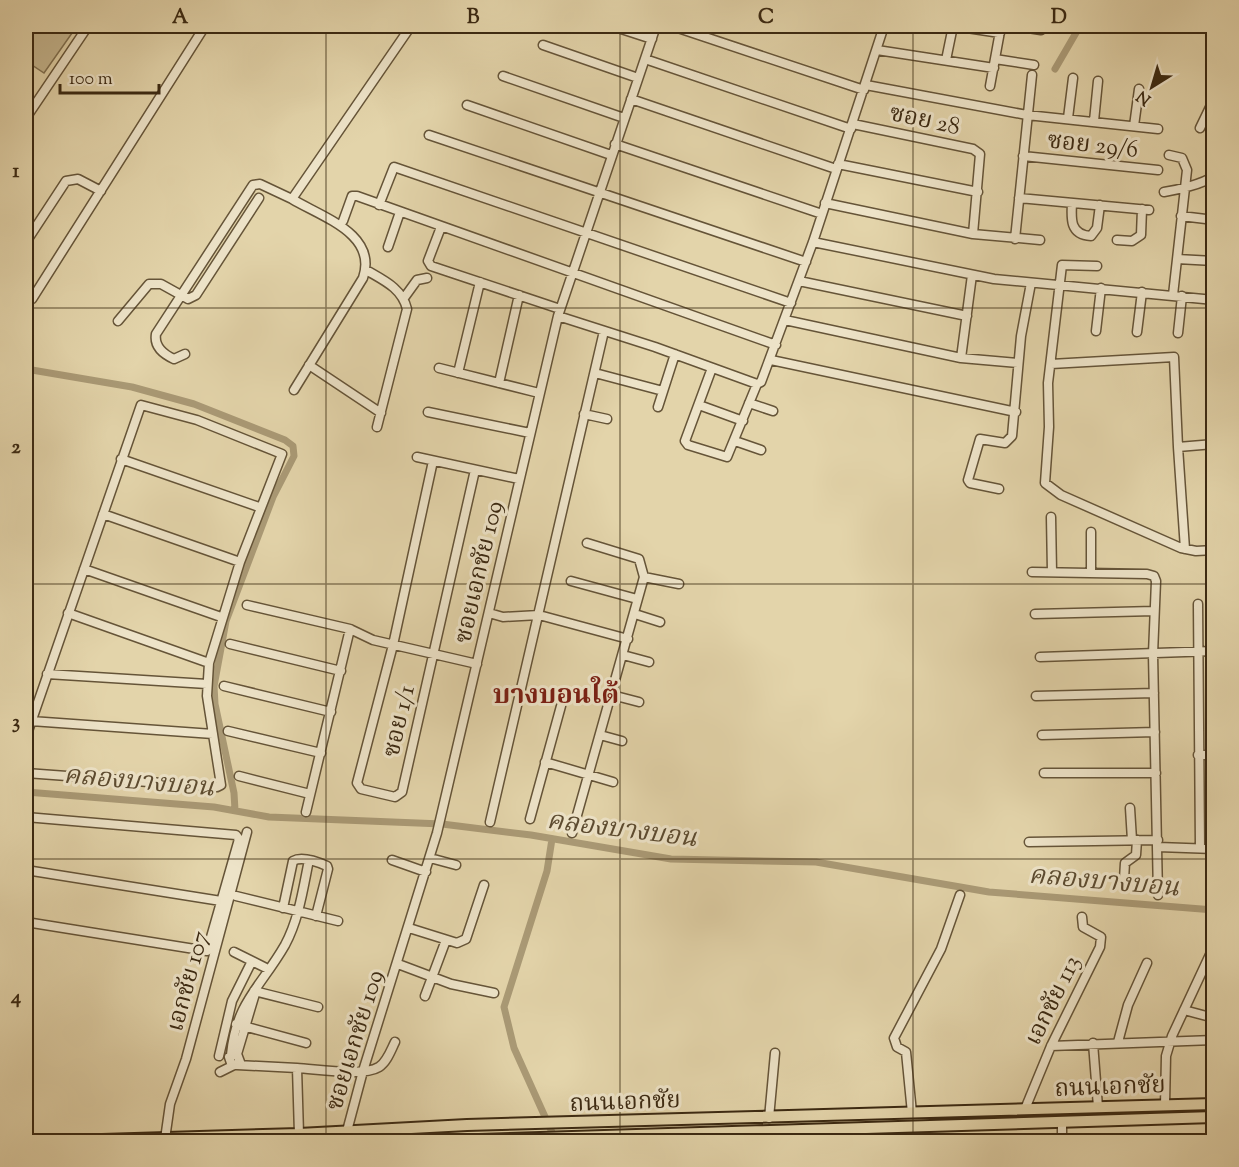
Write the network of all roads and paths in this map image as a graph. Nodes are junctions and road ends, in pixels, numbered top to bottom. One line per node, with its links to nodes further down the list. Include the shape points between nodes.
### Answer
1 (88, 26): 30 (street)
2 (205, 26): 50 (street)
3 (411, 26): 57 (street)
4 (612, 26): 12 (street)
5 (656, 26): 12 (street, ซอยเอกชัย 109)
6 (672, 26): 25 (street)
7 (884, 26): 14 (street)
8 (954, 26): 10 (street); 16 (street)
9 (1014, 26): 11 (street)
10 (1000, 29): 17 (street)
11 (1041, 30)
12 (652, 39): 15 (street, ซอยเอกชัย 109)
13 (543, 45): 21 (street)
14 (877, 50): 16 (street); 25 (street)
15 (645, 60): 21 (street, ซอยเอกชัย 109); 36 (street, ซอย 28)
16 (946, 60): 17 (street)
17 (994, 63): 18 (street); 24 (street)
18 (1034, 65)
19 (1032, 75): 31 (street)
20 (503, 76): 33 (street)
21 (638, 78): 27 (street, ซอยเอกชัย 109)
22 (1073, 78): 34 (street)
23 (1098, 81): 35 (street)
24 (990, 86)
25 (865, 87): 31 (street); 36 (street)
26 (1139, 89): 37 (street)
27 (631, 99): 33 (street, ซอยเอกชัย 109); 45 (street)
28 (1214, 99): 38 (street)
29 (467, 105): 42 (street)
30 (28, 109): 32 (street)
31 (1027, 115): 34 (street); 44 (street)
32 (26, 118)
33 (624, 118): 41 (street, ซอยเอกชัย 109)
34 (1068, 118): 35 (street)
35 (1094, 121): 37 (street)
36 (852, 126): 45 (street); 52 (street, ซอย 28, via 974,149 981,156)
37 (1134, 126): 39 (street)
38 (1200, 128)
39 (1158, 129)
40 (429, 135): 51 (street)
41 (615, 144): 42 (street, ซอยเอกชัย 109); 63 (street)
42 (611, 155): 51 (street, ซอยเอกชัย 109)
43 (1169, 155): 49 (street, via 1185,162)
44 (1023, 156): 46 (street, ซอย 29/6); 55 (street)
45 (837, 166): 52 (street); 58 (street)
46 (1158, 170)
47 (1214, 176): 49 (street)
48 (268, 188): 54 (street); 56 (street, via 256,183); 57 (street)
49 (1184, 189): 53 (street); 64 (street)
50 (101, 191): 73 (street, via 78,179 66,181); 94 (street)
51 (599, 192): 68 (street, ซอยเอกชัย 109); 78 (street)
52 (978, 192): 69 (street, ซอย 28)
53 (1164, 192)
54 (260, 198): 56 (street); 90 (street, via 196,295 188,299)
55 (1019, 198): 59 (street); 70 (street)
56 (243, 199): 90 (street)
57 (292, 199): 80 (street, via 363,244)
58 (825, 203): 63 (street); 69 (street)
59 (1072, 203): 61 (street); 61 (street, via 1071,223 1087,236 1097,228)
60 (380, 205): 62 (street); 66 (street, via 352,196); 68 (street, via 394,167)
61 (1100, 205): 72 (street, via 1145,210 1141,235 1132,241)
62 (400, 212): 67 (street); 75 (street)
63 (822, 214): 74 (street)
64 (1181, 216): 65 (street); 76 (street)
65 (1214, 220)
66 (343, 221)
67 (441, 227): 81 (street); 85 (street, via 429,264)
68 (585, 233): 81 (street, ซอยเอกชัย 109); 96 (street)
69 (973, 234): 70 (street)
70 (1015, 239): 71 (street)
71 (1040, 240)
72 (1117, 240)
73 (26, 242)
74 (813, 242): 78 (street); 82 (street)
75 (388, 247)
76 (1177, 259): 77 (street); 92 (street)
77 (1214, 261)
78 (806, 262): 84 (street)
79 (1097, 266): 87 (street, via 1064,263)
80 (366, 270): 93 (street); 112 (street)
81 (572, 274): 97 (street, ซอยเอกชัย 109); 105 (street)
82 (972, 275): 86 (street); 98 (street)
83 (427, 278): 93 (street, via 417,280)
84 (799, 281): 96 (street); 98 (street)
85 (480, 282): 91 (street); 115 (street)
86 (1031, 283): 87 (street); 110 (street)
87 (1060, 284): 88 (street); 111 (street)
88 (1101, 288): 89 (street); 102 (street)
89 (1142, 292): 92 (street); 103 (street)
90 (180, 295): 100 (street, via 161,284 149,284); 106 (street, via 155,338 166,355 174,359)
91 (519, 295): 97 (street); 117 (street)
92 (1177, 296): 95 (street); 104 (street)
93 (404, 298): 128 (street, via 406,317)
94 (32, 299)
95 (1214, 300)
96 (791, 303): 99 (street)
97 (559, 313): 101 (street); 121 (street, ซอยเอกชัย 109)
98 (967, 316): 108 (street)
99 (785, 320): 105 (street); 108 (street)
100 (118, 321)
101 (604, 331): 107 (street); 116 (street)
102 (1096, 331)
103 (1137, 332)
104 (1178, 333)
105 (776, 345): 109 (street)
106 (185, 354)
107 (675, 354): 114 (street); 120 (street)
108 (961, 358): 110 (street)
109 (771, 360): 118 (street, via 764,379); 127 (street)
110 (1018, 363): 127 (street)
111 (1051, 364): 136 (street, via 1174,357); 149 (street, via 1047,487)
112 (309, 365): 119 (street); 128 (street)
113 (439, 368): 115 (street)
114 (712, 368): 118 (street); 123 (street)
115 (458, 373): 117 (street)
116 (595, 373): 120 (street); 129 (street)
117 (499, 383): 121 (street)
118 (757, 384): 122 (street)
119 (294, 390)
120 (663, 391): 124 (street)
121 (539, 393): 133 (street, ซอยเอกชัย 109)
122 (749, 403): 125 (street); 131 (street)
123 (699, 405): 131 (street); 134 (street, via 686,443 724,458)
124 (658, 407)
125 (773, 411)
126 (428, 412): 133 (street)
127 (1016, 412): 143 (street, via 1008,442 979,440 969,477 970,483)
128 (381, 413): 132 (street)
129 (584, 414): 130 (street); 167 (street)
130 (607, 419)
131 (742, 421): 134 (street)
132 (377, 427)
133 (530, 433): 142 (street, ซอยเอกชัย 109)
134 (735, 441): 137 (street)
135 (1214, 444): 136 (street)
136 (1178, 447): 149 (street)
137 (761, 450)
138 (417, 457): 140 (street)
139 (121, 459): 144 (street); 144 (street, via 141,405 197,420 282,454); 145 (street)
140 (434, 461): 141 (street); 173 (street)
141 (475, 470): 142 (street); 176 (street, ซอย 1/1)
142 (519, 479): 163 (street, ซอยเอกชัย 109)
143 (999, 489)
144 (259, 507): 151 (street)
145 (103, 514): 151 (street); 152 (street)
146 (1051, 517): 155 (street)
147 (1091, 532): 153 (street)
148 (587, 543): 156 (street, via 639,559)
149 (1185, 549): 150 (street)
150 (1214, 550)
151 (240, 562): 168 (street)
152 (84, 569): 164 (street); 168 (street)
153 (1091, 571): 155 (street); 162 (street, via 1154,576)
154 (1032, 572): 155 (street)
155 (1052, 572)
156 (644, 576): 158 (street); 159 (street)
157 (571, 581): 159 (street)
158 (679, 584)
159 (637, 599): 165 (street)
160 (1198, 604): 175 (street)
161 (247, 605): 170 (street)
162 (1154, 611): 166 (street); 177 (street)
163 (489, 612): 167 (street, via 514,617); 182 (street, ซอยเอกชัย 109)
164 (68, 613): 181 (street); 184 (street)
165 (635, 614): 169 (street); 171 (street)
166 (1035, 614)
167 (539, 615): 171 (street); 216 (street)
168 (221, 617): 181 (street)
169 (660, 622)
170 (350, 629): 173 (street); 183 (street)
171 (628, 639): 178 (street)
172 (230, 644): 183 (street)
173 (393, 645): 176 (street); 176 (street, ซอย 1/1, via 357,783 361,789 399,796)
174 (1214, 651): 175 (street)
175 (1199, 652): 177 (street); 202 (street)
176 (433, 654): 182 (street)
177 (1153, 654): 179 (street); 187 (street)
178 (623, 655): 180 (street); 188 (street)
179 (1040, 657)
180 (649, 662)
181 (209, 663): 185 (street)
182 (477, 663): 224 (street, ซอยเอกชัย 109)
183 (341, 671): 192 (street)
184 (47, 674): 185 (street); 193 (street)
185 (207, 684): 196 (street)
186 (224, 686): 192 (street)
187 (1154, 693): 189 (street); 195 (street)
188 (612, 694): 190 (street); 197 (street)
189 (1036, 696)
190 (639, 702)
191 (561, 706): 204 (street)
192 (331, 712): 201 (street)
193 (31, 721): 196 (street); 199 (street)
194 (228, 731): 201 (street)
195 (1155, 732): 198 (street); 208 (street)
196 (213, 734): 205 (street, via 222,779 217,787)
197 (600, 735): 200 (street); 206 (street)
198 (1042, 735)
199 (26, 737)
200 (622, 741)
201 (321, 753): 211 (street)
202 (1198, 755): 203 (street); 222 (street)
203 (1214, 755)
204 (545, 762): 206 (street); 215 (street)
205 (26, 773)
206 (587, 773): 210 (street); 218 (street)
207 (1044, 773): 208 (street)
208 (1156, 773): 221 (street)
209 (238, 776): 211 (street)
210 (613, 782)
211 (310, 794): 213 (street)
212 (1130, 808): 219 (street)
213 (306, 812)
214 (26, 817): 235 (street, via 236,835 239,839)
215 (530, 819)
216 (490, 822)
217 (247, 832): 284 (street, เอกชัย 107, via 186,1059 170,1104)
218 (572, 833)
219 (1134, 840): 220 (street); 221 (street); 230 (street, via 1136,855 1125,862)
220 (1029, 842)
221 (1158, 844): 222 (street); 233 (street)
222 (1200, 848): 223 (street)
223 (1214, 849)
224 (430, 858): 227 (street); 229 (street, ซอยเอกชัย 109)
225 (309, 860): 236 (street, via 293,861); 237 (street); 238 (street, via 328,869)
226 (392, 860): 229 (street)
227 (456, 865)
228 (26, 870): 235 (street)
229 (426, 872): 242 (street, ซอยเอกชัย 109)
230 (1124, 879)
231 (484, 885): 243 (street, via 469,935 457,943)
232 (960, 895): 276 (street, via 942,949 894,1038 897,1047 906,1052)
233 (1158, 895)
234 (236, 896): 236 (street)
235 (221, 902): 241 (street, via 210,948 202,952)
236 (283, 908): 237 (street)
237 (298, 912): 238 (street); 250 (street, via 285,944)
238 (316, 916): 240 (street)
239 (1082, 917): 265 (street, เอกชัย 113, via 1083,927 1098,933 1101,941)
240 (338, 921)
241 (26, 922)
242 (409, 928): 243 (street); 249 (street, ซอยเอกชัย 109)
243 (446, 940): 251 (street)
244 (1214, 946): 247 (street)
245 (234, 952): 246 (street)
246 (252, 961): 250 (street); 267 (street, via 232,1001)
247 (1210, 962): 256 (street)
248 (1148, 963): 262 (street, via 1128,1005)
249 (398, 964): 251 (street); 270 (street, ซอยเอกชัย 109)
250 (268, 969): 252 (street)
251 (432, 978): 253 (street); 254 (street)
252 (256, 990): 255 (street); 258 (street)
253 (494, 993)
254 (425, 996)
255 (318, 1007)
256 (1184, 1010): 257 (street); 259 (street)
257 (1214, 1018)
258 (240, 1026): 263 (street); 268 (street, via 234,1054 240,1058)
259 (1171, 1040): 260 (street); 262 (street); 273 (street, via 1166,1056)
260 (1214, 1040)
261 (395, 1042): 270 (street, via 382,1064)
262 (1118, 1042): 264 (street)
263 (306, 1043)
264 (1093, 1043): 265 (street); 274 (street)
265 (1051, 1046): 275 (street, เอกชัย 113)
266 (775, 1053): 278 (street)
267 (219, 1056)
268 (235, 1066): 269 (street); 271 (street)
269 (297, 1068): 270 (street); 281 (street)
270 (363, 1071): 280 (street, ซอยเอกชัย 109)
271 (220, 1072)
272 (1214, 1104): 273 (main road, ถนนเอกชัย)
273 (1165, 1105): 274 (main road, ถนนเอกชัย)
274 (1098, 1107): 275 (main road, ถนนเอกชัย)
275 (1025, 1110): 276 (main road, ถนนเอกชัย)
276 (912, 1113): 278 (main road, ถนนเอกชัย)
277 (1214, 1117): 279 (main road, ถนนเอกชัย)
278 (769, 1118): 282 (main road, ถนนเอกชัย, via 467,1125)
279 (1062, 1123): 283 (main road, ถนนเอกชัย); 289 (street)
280 (347, 1131): 281 (main road, ถนนเอกชัย); 282 (main road, ถนนเอกชัย)
281 (299, 1134): 285 (main road, ถนนเอกชัย)
282 (396, 1136)
283 (630, 1138): 286 (main road, ถนนเอกชัย)
284 (165, 1139): 285 (main road, ถนนเอกชัย); 287 (main road, ถนนเอกชัย)
285 (241, 1139)
286 (536, 1139): 288 (main road, ถนนเอกชัย)
287 (37, 1142)
288 (416, 1142)
289 (1062, 1142)

